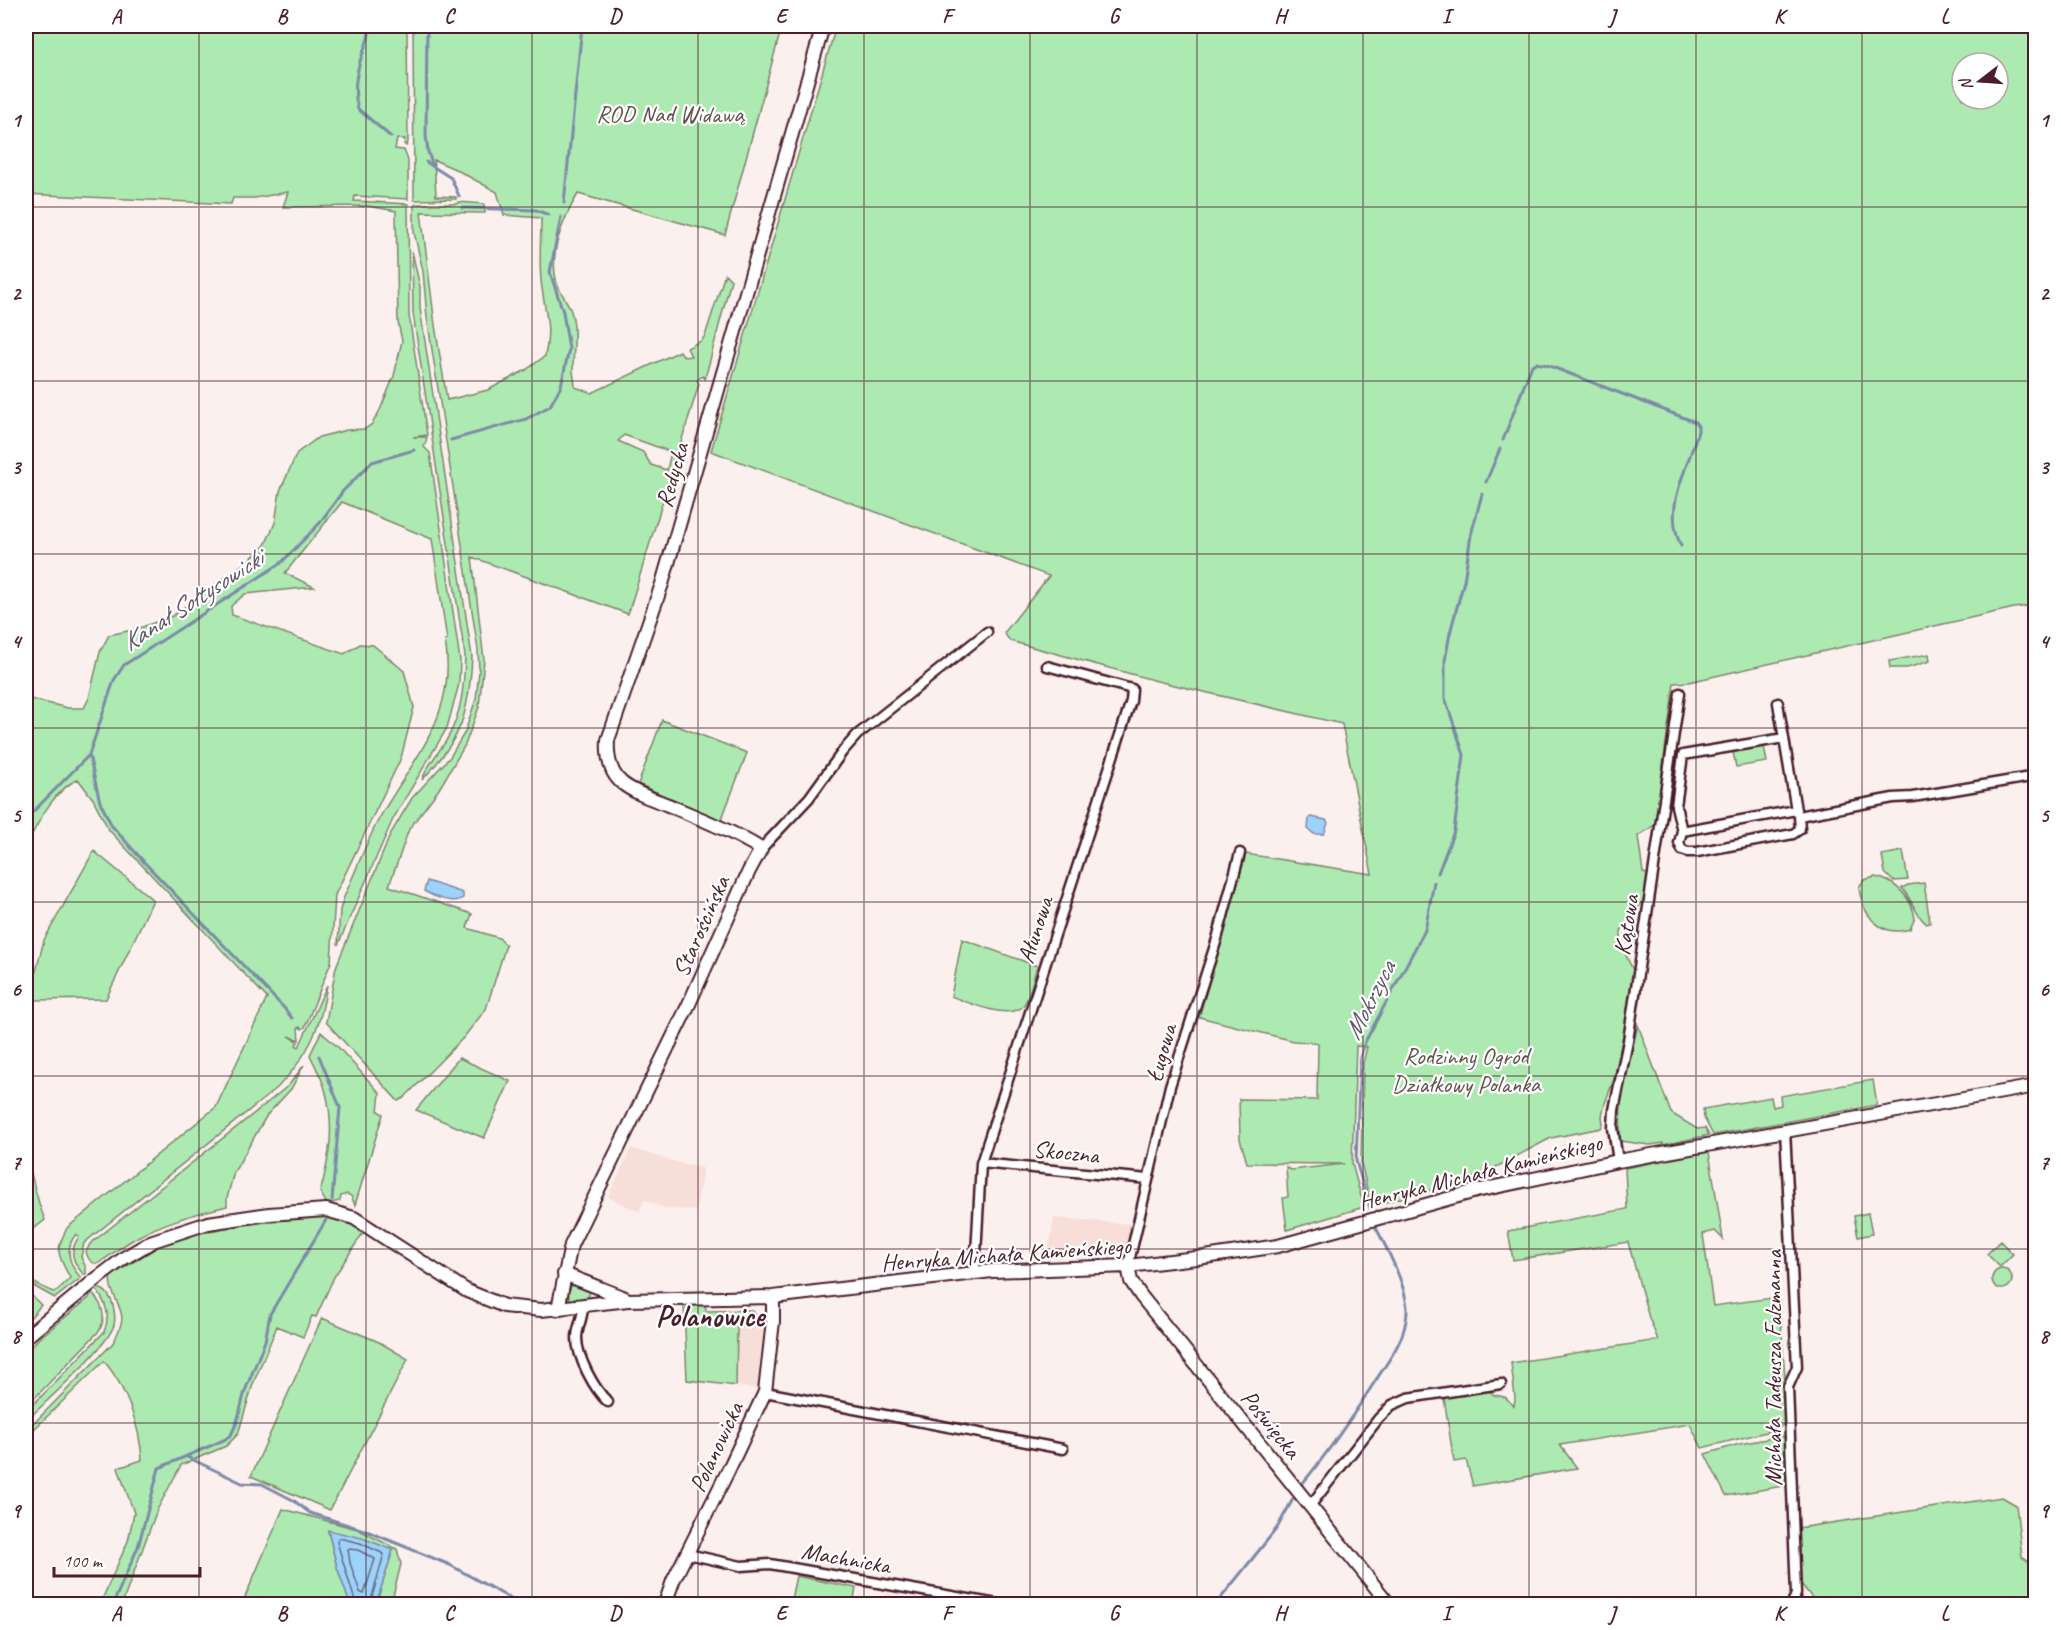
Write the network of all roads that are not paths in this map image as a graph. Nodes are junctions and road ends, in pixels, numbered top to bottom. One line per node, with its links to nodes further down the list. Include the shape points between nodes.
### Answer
1 (823, 26): 10 (street, Redycka, via 662,584 607,756 620,782 633,790 745,838)
2 (987, 632): 10 (street, Starościńska, via 857,735 809,798)
3 (1047, 666): 15 (street, Ałunowa, via 1132,688 1131,701)
4 (1680, 693): 14 (street, Kątowa, via 1628,1041 1614,1110)
5 (1778, 703): 6 (street)
6 (1784, 738): 8 (street); 9 (street, via 1683,755 1676,806)
7 (2036, 776): 8 (street)
8 (1798, 813): 9 (street); 9 (street, via 1800,828 1792,834 1697,852 1682,850)
9 (1682, 831)
10 (761, 849): 19 (street, Starościńska, via 572,1245)
11 (1240, 853): 16 (street, Ługowa, via 1170,1086)
12 (2036, 1086): 13 (street, Henryka Michała Kamieńskiego)
13 (1785, 1130): 14 (street, Henryka Michała Kamieńskiego); 34 (street, Michała Tadeusza Falzmanna, via 1797,1367 1788,1387 1796,1594)
14 (1618, 1161): 17 (street, Henryka Michała Kamieńskiego, via 1467,1193 1272,1247)
15 (981, 1163): 16 (street, Skoczna); 18 (street, Ałunowa)
16 (1148, 1179): 17 (street, Ługowa)
17 (1128, 1266): 18 (street, Henryka Michała Kamieńskiego); 29 (street, Poświęcka, via 1136,1289)
18 (975, 1273): 20 (street, Henryka Michała Kamieńskiego)
19 (564, 1274): 21 (street); 23 (street, Starościńska)
20 (772, 1297): 21 (street, Henryka Michała Kamieńskiego); 26 (street, Polanowicka)
21 (628, 1299): 22 (street, Henryka Michała Kamieńskiego)
22 (583, 1306): 23 (street, Henryka Michała Kamieńskiego); 27 (street, via 579,1350 593,1384)
23 (558, 1309): 24 (street, Henryka Michała Kamieńskiego, via 531,1310 486,1300 354,1218 326,1210 226,1220 163,1237 118,1262)
24 (26, 1337)
25 (1501, 1384): 29 (street, via 1408,1398 1392,1405)
26 (765, 1392): 28 (street); 30 (street, Polanowicka)
27 (608, 1401)
28 (1063, 1449)
29 (1310, 1506): 33 (street, Poświęcka)
30 (688, 1554): 31 (street, Polanowicka); 32 (street, Machnicka, via 741,1566 770,1564)
31 (665, 1605)
32 (997, 1605)
33 (1389, 1605)
34 (1792, 1605)

